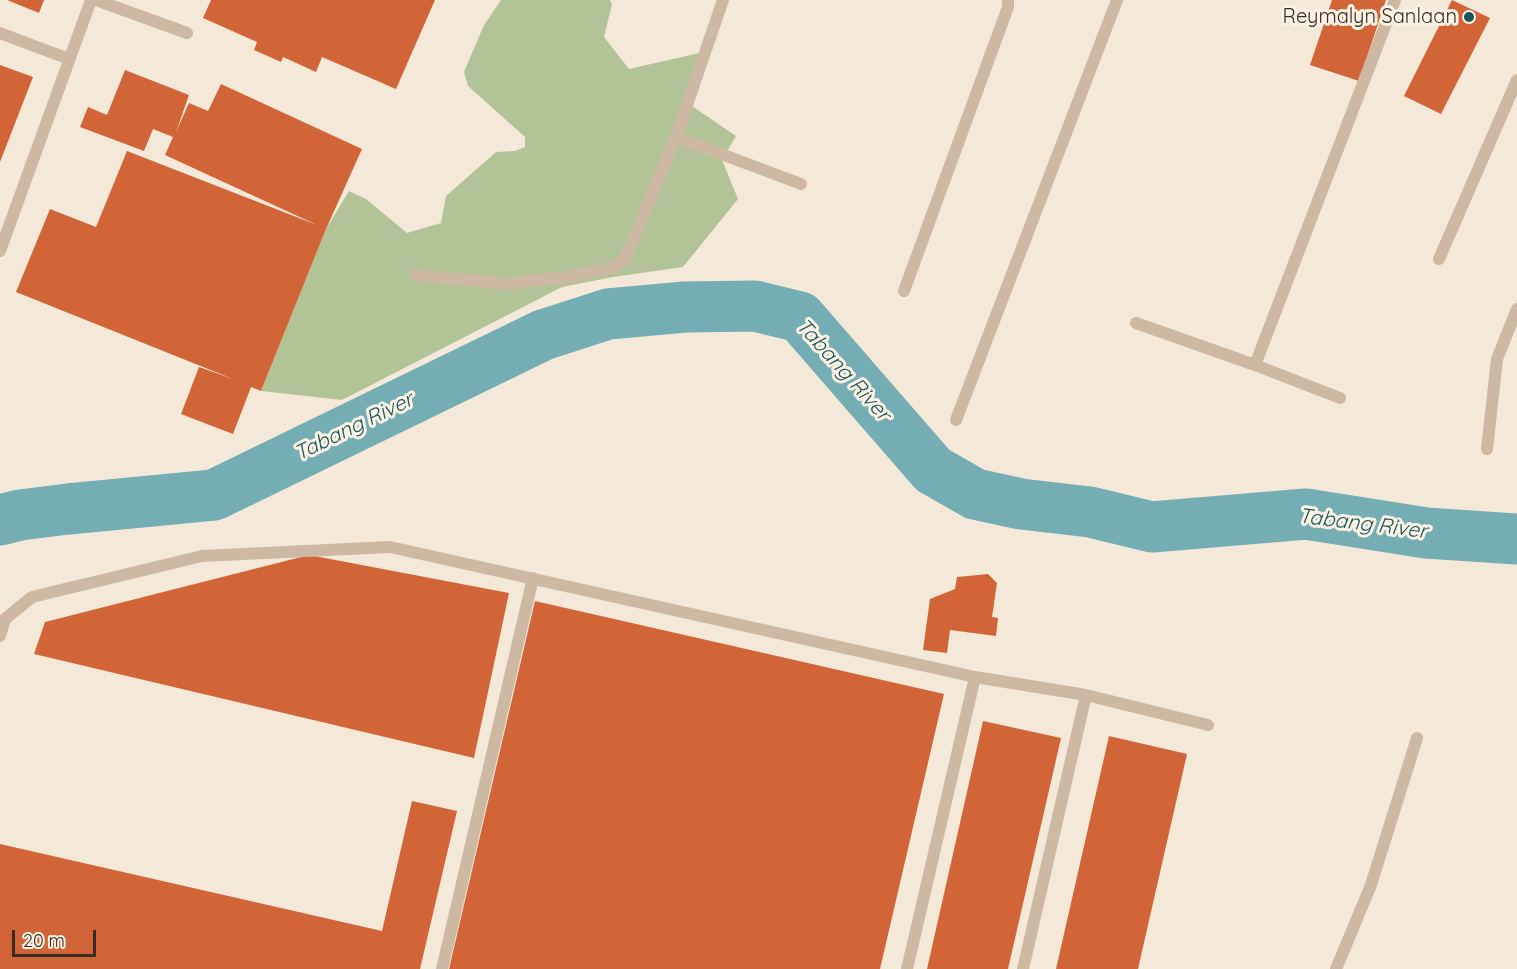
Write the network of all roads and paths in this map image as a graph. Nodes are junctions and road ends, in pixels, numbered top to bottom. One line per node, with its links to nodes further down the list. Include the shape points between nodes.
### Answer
1 (91, 0): 9 (lane)
2 (96, 0): 8 (lane)
3 (723, 0): 11 (lane)
4 (1008, 0): 16 (lane)
5 (1117, 0): 21 (lane)
6 (1395, 0): 19 (lane)
7 (0, 33): 9 (lane)
8 (187, 33)
9 (69, 59): 13 (lane)
10 (1517, 80): 14 (lane)
11 (676, 137): 12 (lane); 15 (lane, via 626,257 615,267 507,284)
12 (801, 184)
13 (0, 251)
14 (1439, 259)
15 (416, 275)
16 (903, 291)
17 (1517, 309): 22 (lane, via 1497,358)
18 (1136, 322): 19 (lane)
19 (1255, 365): 20 (lane)
20 (1340, 398)
21 (956, 420)
22 (1487, 449)
23 (532, 578): 24 (lane, via 390,547 202,556 32,597 5,619); 25 (lane); 29 (lane)
24 (0, 636)
25 (975, 677): 26 (lane); 30 (lane)
26 (1086, 695): 27 (lane); 31 (lane)
27 (1208, 725)
28 (1417, 738): 32 (lane, via 1371,885)
29 (442, 969)
30 (907, 969)
31 (1023, 969)
32 (1336, 969)

